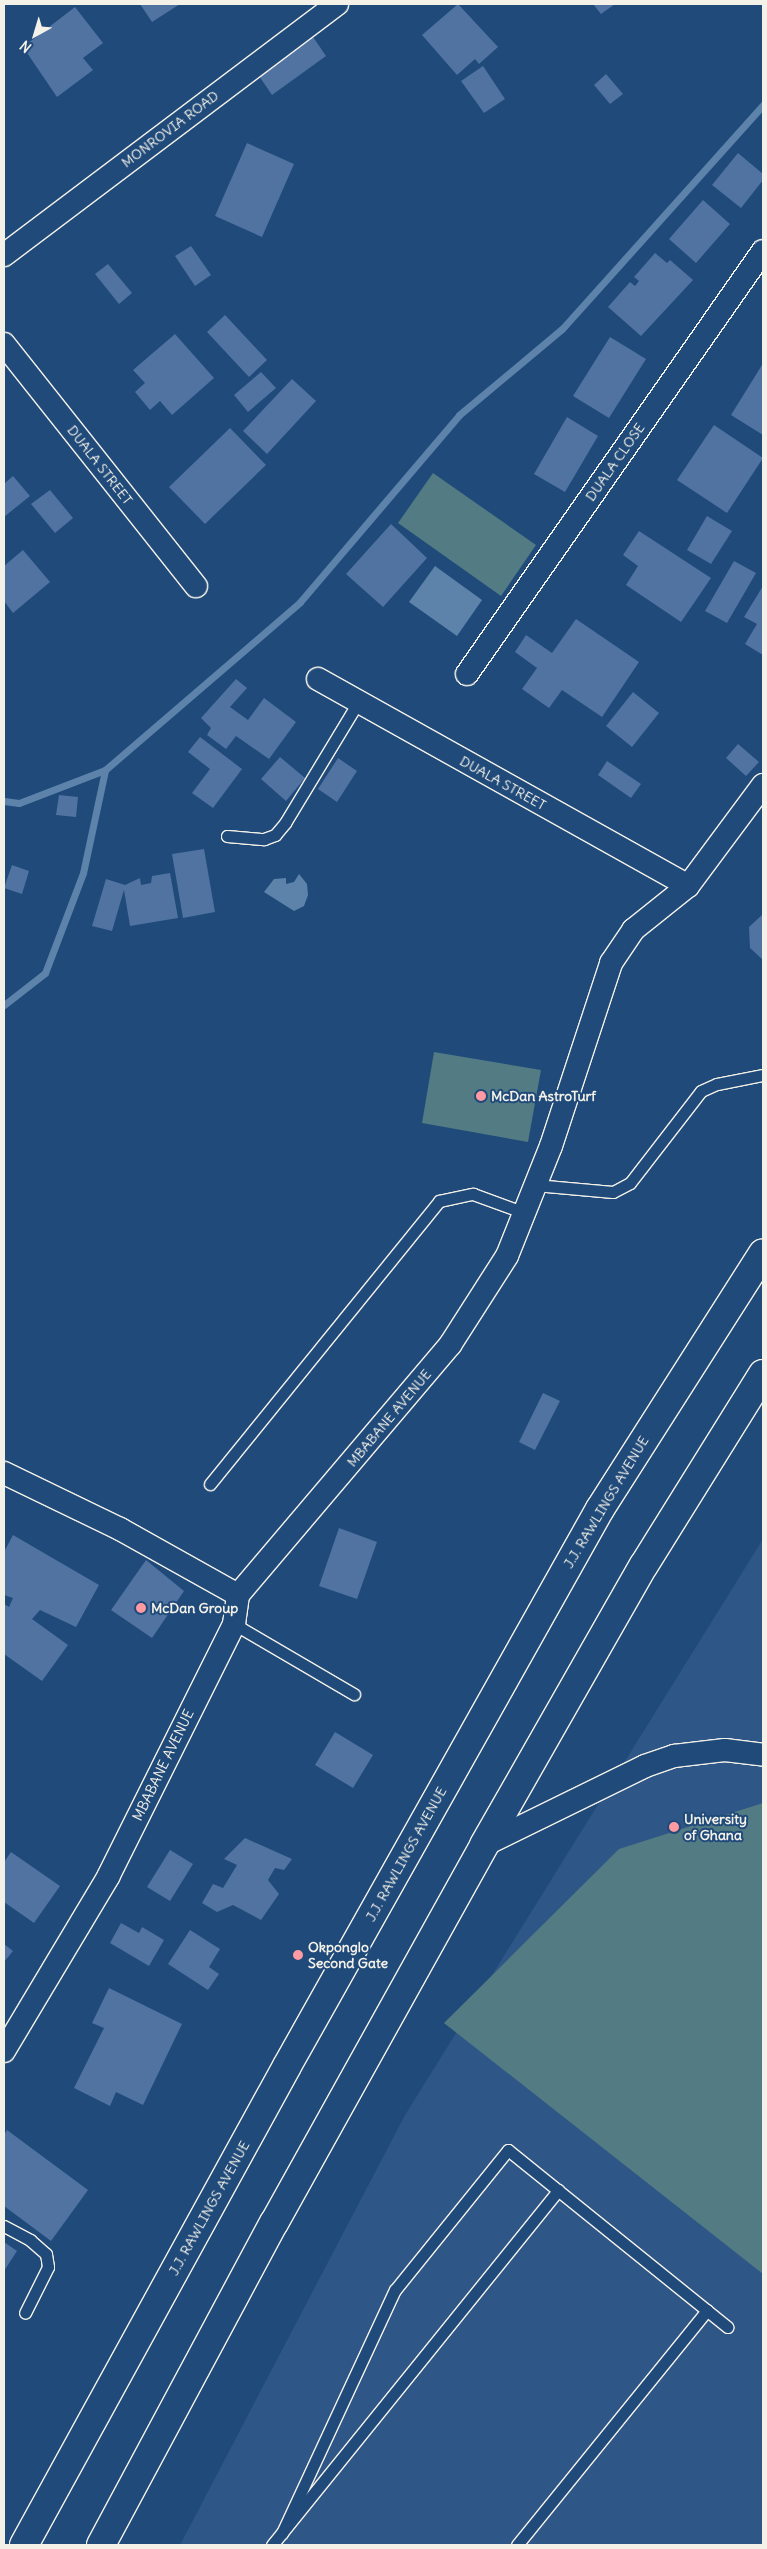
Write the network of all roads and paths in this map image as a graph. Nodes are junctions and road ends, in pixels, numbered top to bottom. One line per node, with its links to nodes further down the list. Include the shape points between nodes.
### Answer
1 (337, 4): 3 (street, MONROVIA ROAD)
2 (763, 251): 6 (street, DUALA CLOSE)
3 (4, 255)
4 (4, 344): 5 (street, DUALA STREET)
5 (196, 586)
6 (467, 674)
7 (318, 679): 8 (street, DUALA STREET)
8 (359, 701): 10 (lane, via 275,835 264,839); 11 (street, DUALA STREET)
9 (763, 785): 11 (street, MBABANE AVENUE)
10 (227, 836)
11 (688, 886): 13 (street, MBABANE AVENUE, via 633,930 611,963 551,1146)
12 (763, 1075): 13 (lane, via 717,1084 701,1091 630,1183 613,1192)
13 (535, 1185): 14 (street, MBABANE AVENUE)
14 (525, 1213): 18 (lane, via 472,1194 439,1201); 19 (street, MBABANE AVENUE, via 506,1256 450,1345)
15 (763, 1253): 31 (highway, J.J. RAWLINGS AVENUE, via 590,1526 282,2075)
16 (763, 1374): 23 (highway, via 644,1565)
17 (4, 1473): 19 (street, via 120,1529)
18 (210, 1484)
19 (238, 1595): 20 (street, MBABANE AVENUE)
20 (234, 1624): 21 (lane); 24 (street, MBABANE AVENUE, via 108,1877)
21 (354, 1694)
22 (763, 1755): 23 (street, via 725,1750 674,1756 645,1766)
23 (484, 1845): 32 (highway, via 274,2223)
24 (4, 2051)
25 (558, 2190): 27 (lane); 30 (lane); 30 (lane, via 508,2150 396,2290)
26 (4, 2226): 28 (lane, via 30,2240 46,2254 48,2267)
27 (706, 2310): 29 (lane); 34 (lane)
28 (25, 2313)
29 (727, 2327)
30 (282, 2532): 33 (lane)
31 (24, 2545)
32 (101, 2545)
33 (272, 2545)
34 (517, 2545)

